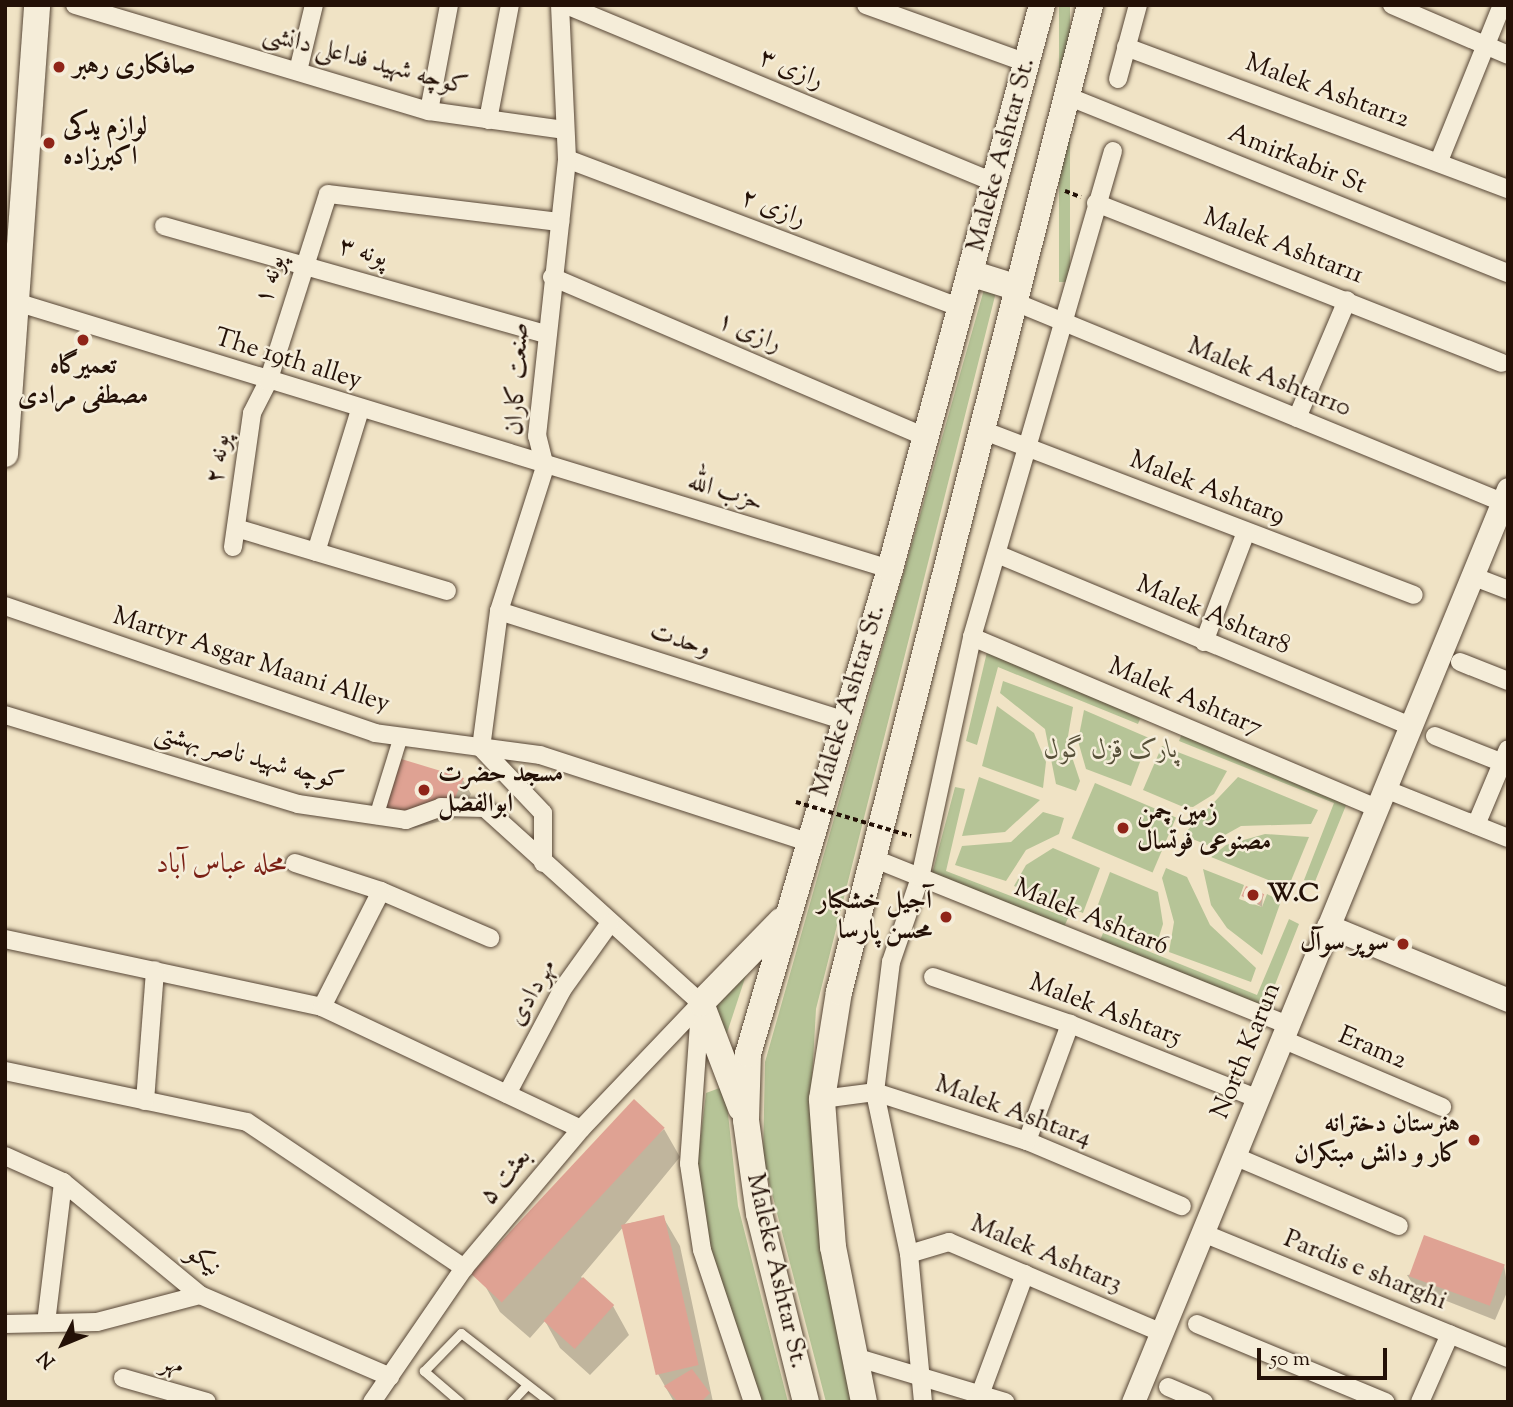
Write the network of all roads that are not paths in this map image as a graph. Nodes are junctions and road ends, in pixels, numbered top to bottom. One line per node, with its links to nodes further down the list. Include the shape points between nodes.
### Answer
1 (37, 5): 38 (main road)
2 (75, 5): 18 (street, کوچه شهید فداعلی دانشی)
3 (314, 5): 18 (street)
4 (449, 5): 21 (street)
5 (510, 5): 22 (street)
6 (559, 5): 23 (street, صنعت کاران)
7 (566, 5): 27 (street, رازی ۳)
8 (866, 5): 17 (street)
9 (1042, 5): 17 (main road, Maleke Ashtar St.)
10 (1090, 5): 20 (main road, Maleke Ashtar St.)
11 (1138, 5): 15 (street)
12 (1392, 5): 14 (street)
13 (1502, 5): 14 (street)
14 (1486, 46): 16 (street); 26 (street)
15 (1126, 47): 19 (street); 26 (street, Malek Ashtar12)
16 (1508, 55)
17 (1027, 63): 27 (main road, Maleke Ashtar St.)
18 (298, 71): 21 (street, کوچه شهید فداعلی دانشی)
19 (1118, 79)
20 (1067, 96): 34 (street, Amirkabir St); 36 (main road, Maleke Ashtar St.)
21 (429, 111): 22 (street, کوچه شهید فداعلی دانشی)
22 (488, 120): 23 (street, کوچه شهید فداعلی دانشی)
23 (564, 130): 25 (street, صنعت کاران)
24 (1112, 151): 29 (street)
25 (567, 159): 30 (street, صنعت کاران); 39 (street, رازی ۲)
26 (1439, 161): 28 (street, Malek Ashtar12)
27 (995, 183): 33 (main road, Maleke Ashtar St.)
28 (1508, 189)
29 (1096, 203): 37 (street, Malek Ashtar11); 40 (street)
30 (560, 222): 32 (street, پونه ۱, via 328,194); 35 (street, صنعت کاران)
31 (164, 226): 32 (street, پونه ۳)
32 (303, 262): 41 (street, پونه ۳); 43 (street, پونه ۱)
33 (970, 273): 36 (main road); 39 (main road, Maleke Ashtar St.)
34 (1508, 273)
35 (552, 277): 41 (street, صنعت کاران); 47 (street, رازی ۱)
36 (1017, 295): 40 (street, Malek Ashtar10); 46 (main road, Maleke Ashtar St.)
37 (1347, 300): 42 (street, Malek Ashtar11); 45 (street)
38 (16, 302): 43 (street, The 19th alley); 48 (main road)
39 (961, 308): 47 (main road, Maleke Ashtar St.)
40 (1062, 321): 45 (street, Malek Ashtar10); 49 (street)
41 (546, 334): 50 (street, صنعت کاران, via 537,436)
42 (1502, 363)
43 (268, 382): 44 (street, The 19th alley); 52 (street, پونه ۲, via 252,413)
44 (360, 410): 50 (street, The 19th alley); 55 (street)
45 (1297, 418): 51 (street, Malek Ashtar10)
46 (982, 430): 49 (street, Malek Ashtar9); 80 (main road, Maleke Ashtar St.)
47 (926, 437): 57 (main road, Maleke Ashtar St.)
48 (6, 439)
49 (1029, 448): 53 (street, Malek Ashtar9); 56 (street)
50 (545, 467): 57 (street, حزب الله); 63 (street, صنعت کاران)
51 (1505, 495): 58 (street, North Karun)
52 (236, 528): 54 (street, پونه ۲); 55 (street)
53 (1246, 532): 61 (street, Malek Ashtar9); 65 (street)
54 (233, 547)
55 (316, 552): 60 (street)
56 (997, 554): 64 (street); 65 (street, Malek Ashtar8)
57 (890, 569): 69 (main road, Maleke Ashtar St.)
58 (1472, 576): 59 (street); 70 (street, North Karun)
59 (1508, 590)
60 (447, 591)
61 (1414, 595)
62 (5, 606): 71 (street, Martyr Asgar Maani Alley, via 375,733)
63 (499, 611): 69 (street, وحدت); 73 (street, صنعت کاران)
64 (972, 636): 75 (street, Malek Ashtar7); 83 (street)
65 (1204, 642): 70 (street, Malek Ashtar8)
66 (1460, 662): 67 (street)
67 (1508, 681)
68 (5, 715): 76 (street, کوچه شهید ناصر بهشتی, via 298,804)
69 (846, 721): 79 (main road, Maleke Ashtar St.)
70 (1411, 726): 75 (street, North Karun)
71 (401, 736): 73 (street, Martyr Asgar Maani Alley); 76 (street)
72 (1435, 736): 74 (street)
73 (481, 748): 79 (street, Martyr Asgar Maani Alley, via 540,755); 82 (street, via 505,765 543,813)
74 (1506, 759): 77 (street)
75 (1381, 799): 77 (street, Malek Ashtar7); 87 (street, North Karun)
76 (376, 817): 82 (street, کوچه شهید ناصر بهشتی, via 406,820 441,807 485,808)
77 (1476, 825): 78 (street, Malek Ashtar7)
78 (1508, 838)
79 (805, 841): 85 (main road, Maleke Ashtar St.)
80 (875, 859): 83 (street, Malek Ashtar6); 100 (main road, Maleke Ashtar St., via 839,992)
81 (295, 863): 84 (street)
82 (543, 863): 86 (street, کوچه شهید ناصر بهشتی)
83 (920, 878): 96 (street, Malek Ashtar6); 98 (street, via 891,962)
84 (381, 891): 88 (street); 94 (street)
85 (785, 917): 93 (main road); 104 (main road, Maleke Ashtar St., via 748,1054)
86 (610, 923): 93 (street, کوچه شهید ناصر بهشتی); 99 (street, مهردادی, via 562,990)
87 (1328, 926): 92 (street); 96 (street, North Karun)
88 (490, 938)
89 (5, 939): 90 (street)
90 (155, 970): 94 (street); 102 (street)
91 (933, 977): 95 (street, Malek Ashtar5)
92 (1508, 1000)
93 (701, 1003): 104 (main road); 105 (street, بعثت ۵); 135 (street, via 689,1164 702,1250)
94 (322, 1007): 99 (street)
95 (1070, 1024): 101 (street, Malek Ashtar5); 106 (street)
96 (1285, 1032): 101 (street, North Karun); 103 (street, Eram2)
97 (5, 1071): 102 (street)
98 (875, 1092): 100 (street, Malek Ashtar4); 106 (street, Malek Ashtar4); 113 (street)
99 (507, 1094): 105 (street)
100 (821, 1099): 123 (main road, Maleke Ashtar St., via 833,1247)
101 (1258, 1099): 108 (street, North Karun)
102 (145, 1101): 114 (street, via 247,1122)
103 (1442, 1107)
104 (746, 1120): 136 (main road, Maleke Ashtar St., via 759,1214)
105 (581, 1129): 114 (street, بعثت ۵)
106 (1027, 1140): 110 (street, Malek Ashtar4)
107 (5, 1156): 109 (street, نیکو)
108 (1234, 1156): 111 (street); 112 (street, North Karun)
109 (63, 1182): 116 (street, نیکو); 117 (street)
110 (1182, 1206)
111 (1399, 1226)
112 (1203, 1233): 120 (street, North Karun); 121 (street, Pardis e sharghi)
113 (909, 1254): 115 (street, Malek Ashtar3, via 949,1242); 126 (street)
114 (464, 1268): 124 (street, بعثت ۵)
115 (1024, 1274): 120 (street, Malek Ashtar3); 129 (street)
116 (201, 1295): 117 (street, via 97,1322); 124 (street, نیکو)
117 (46, 1323): 118 (street)
118 (5, 1324)
119 (1197, 1324): 142 (street)
120 (1161, 1333): 140 (street, North Karun)
121 (1450, 1334): 122 (street, Pardis e sharghi); 143 (street)
122 (1506, 1353)
123 (855, 1357): 126 (street); 137 (main road, Maleke Ashtar St.)
124 (390, 1377): 131 (street, بعثت ۵)
125 (123, 1378): 130 (street, مهر)
126 (917, 1378): 129 (street); 138 (street)
127 (526, 1386): 132 (lane, via 461,1333 424,1371); 133 (lane); 134 (lane)
128 (1168, 1387): 141 (street)
129 (981, 1392): 139 (street)
130 (207, 1402)
131 (372, 1402)
132 (460, 1402)
133 (511, 1402)
134 (550, 1402)
135 (753, 1402)
136 (806, 1402)
137 (864, 1402)
138 (923, 1402)
139 (1005, 1402)
140 (1133, 1402)
141 (1204, 1402)
142 (1385, 1402)
143 (1420, 1402)

